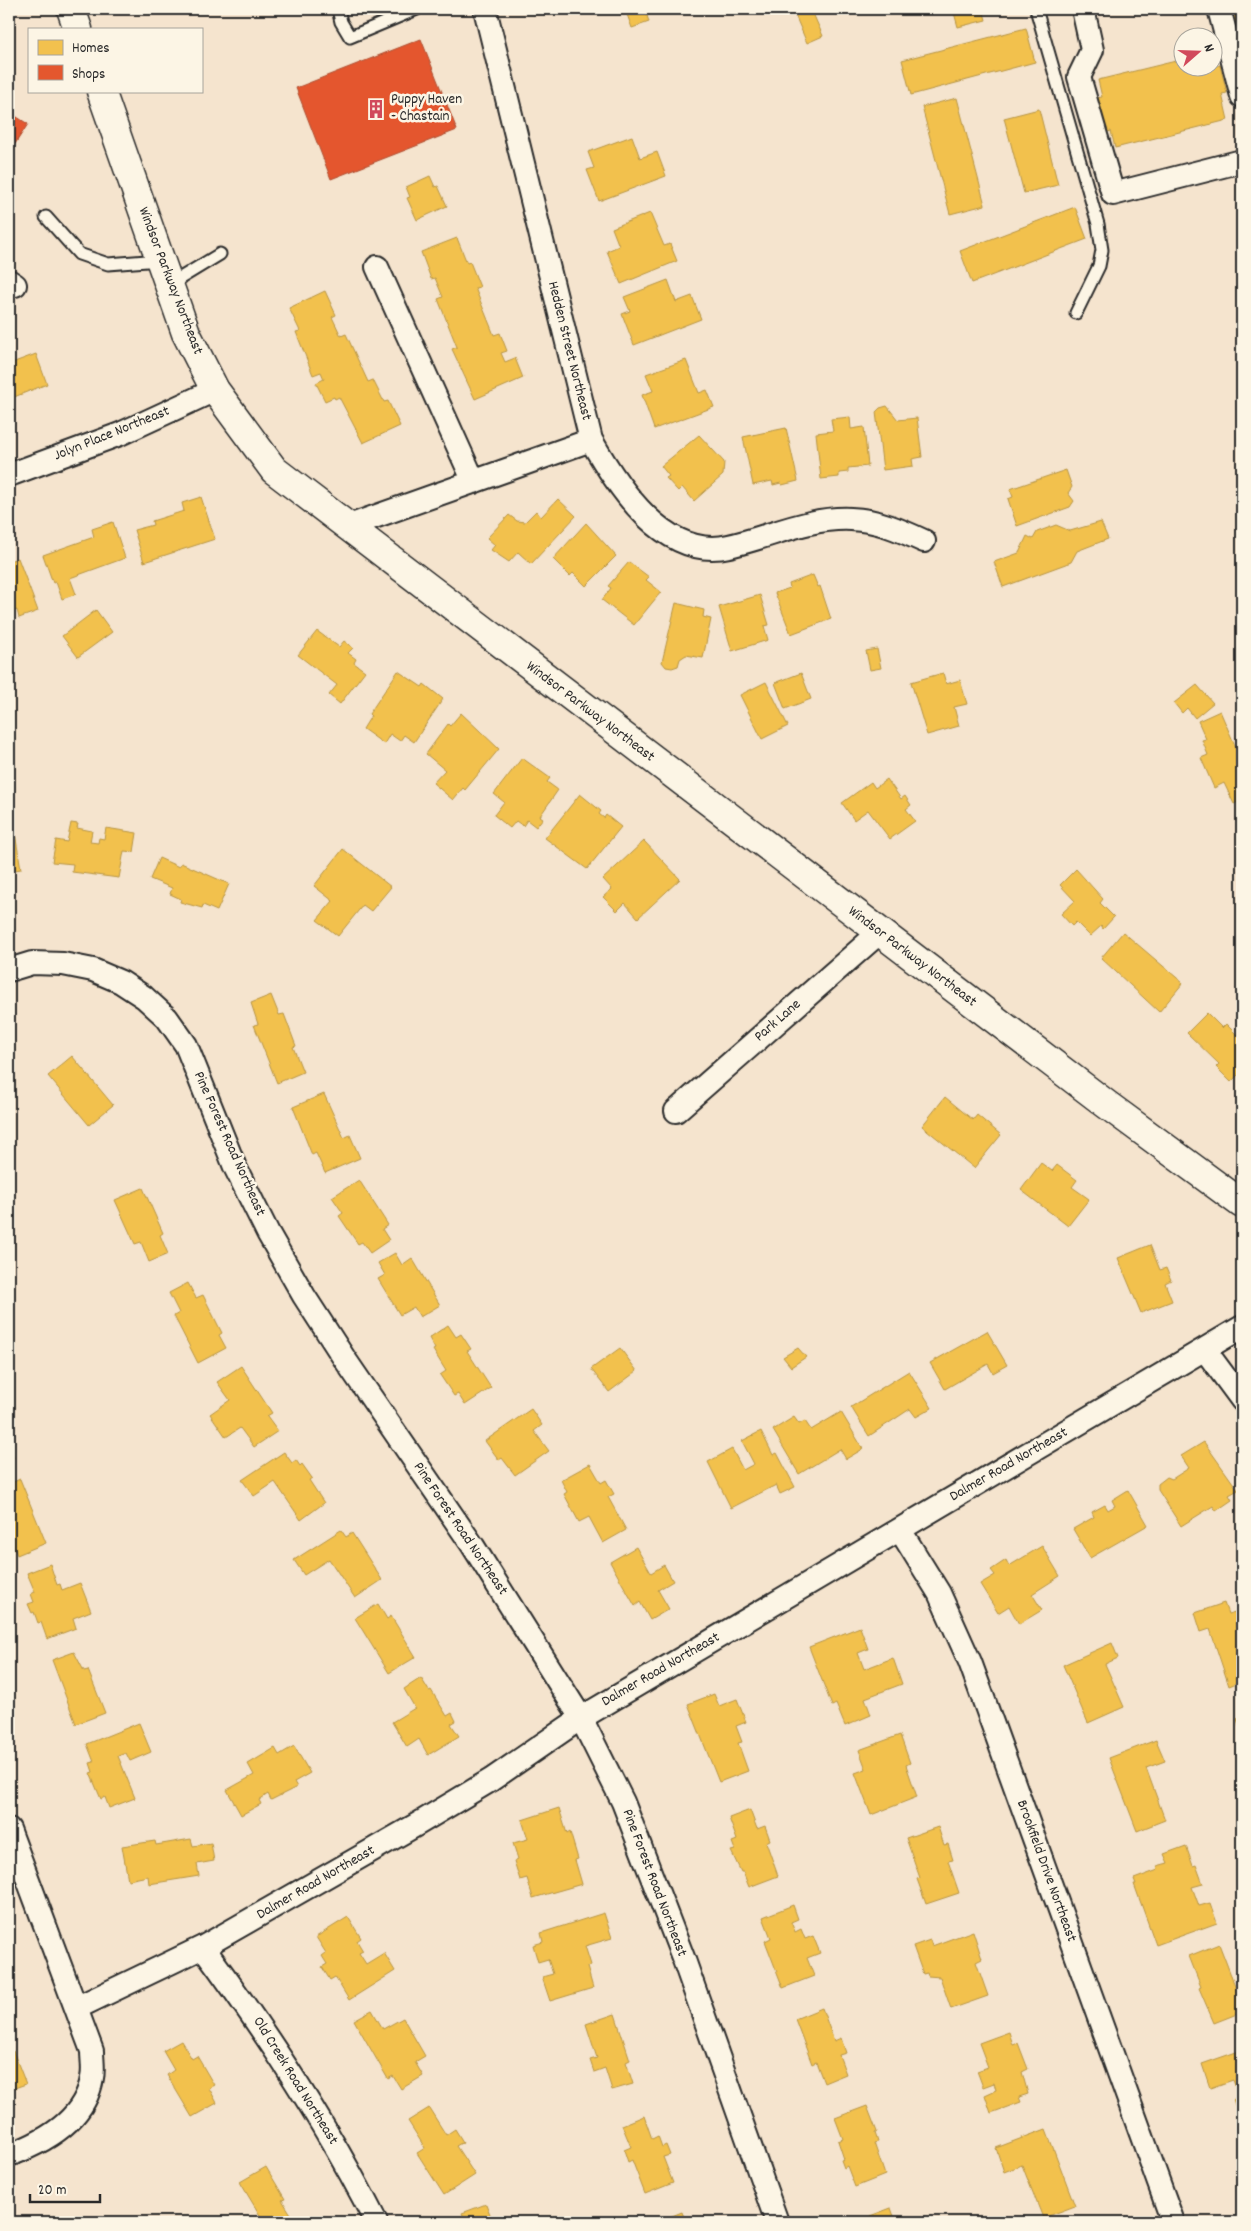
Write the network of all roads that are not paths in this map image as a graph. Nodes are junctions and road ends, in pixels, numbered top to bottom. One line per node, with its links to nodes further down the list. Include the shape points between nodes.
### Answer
1 (71, 9): 8 (street)
2 (338, 9): 3 (lane, via 350,37)
3 (418, 9)
4 (485, 9): 19 (street, Hedden Street Northeast)
5 (1036, 9): 17 (lane, via 1098,224 1102,250 1099,266)
6 (1083, 9): 12 (street, via 1092,50 1079,77 1113,194)
7 (1220, 9): 9 (street)
8 (78, 28)
9 (1237, 51): 11 (street)
10 (100, 92): 16 (street, Windsor Parkway Northeast)
11 (1242, 96)
12 (1242, 161)
13 (46, 217): 16 (lane, via 79,254 108,264)
14 (220, 254): 16 (lane)
15 (377, 267): 21 (street)
16 (165, 272): 18 (street, Windsor Parkway Northeast, via 186,333)
17 (1076, 313)
18 (215, 390): 20 (street, Jolyn Place Northeast, via 120,434); 22 (street, Windsor Parkway Northeast, via 274,470)
19 (591, 440): 21 (street, Hedden Street Northeast); 23 (street, via 634,505 667,532 690,544 728,547 796,526 851,519 888,525)
20 (9, 475)
21 (474, 482): 22 (street, Hedden Street Northeast)
22 (346, 527): 24 (street, Windsor Parkway Northeast)
23 (924, 541)
24 (880, 932): 26 (street, Park Lane); 27 (street, Windsor Parkway Northeast)
25 (9, 970): 32 (street, Pine Forest Road Northeast, via 32,963 63,964 93,970 121,982 167,1018 186,1045 235,1167 304,1296 473,1546)
26 (676, 1111)
27 (1242, 1204)
28 (1242, 1327): 29 (street, Dalmer Road Northeast)
29 (1205, 1350): 30 (street); 31 (street, Dalmer Road Northeast)
30 (1242, 1400)
31 (900, 1530): 32 (street, Dalmer Road Northeast); 39 (street, Brookfield Drive Northeast, via 939,1593 970,1662)
32 (581, 1718): 34 (street, Dalmer Road Northeast, via 491,1780); 38 (street, Pine Forest Road Northeast, via 623,1802 680,1950)
33 (9, 1829): 35 (street)
34 (203, 1947): 35 (street, Dalmer Road Northeast); 37 (street, Old Creek Road Northeast, via 255,2017 306,2095)
35 (76, 2008): 36 (street, via 92,2051 92,2078 81,2109 58,2132)
36 (9, 2155)
37 (376, 2222)
38 (777, 2222)
39 (1173, 2222)

